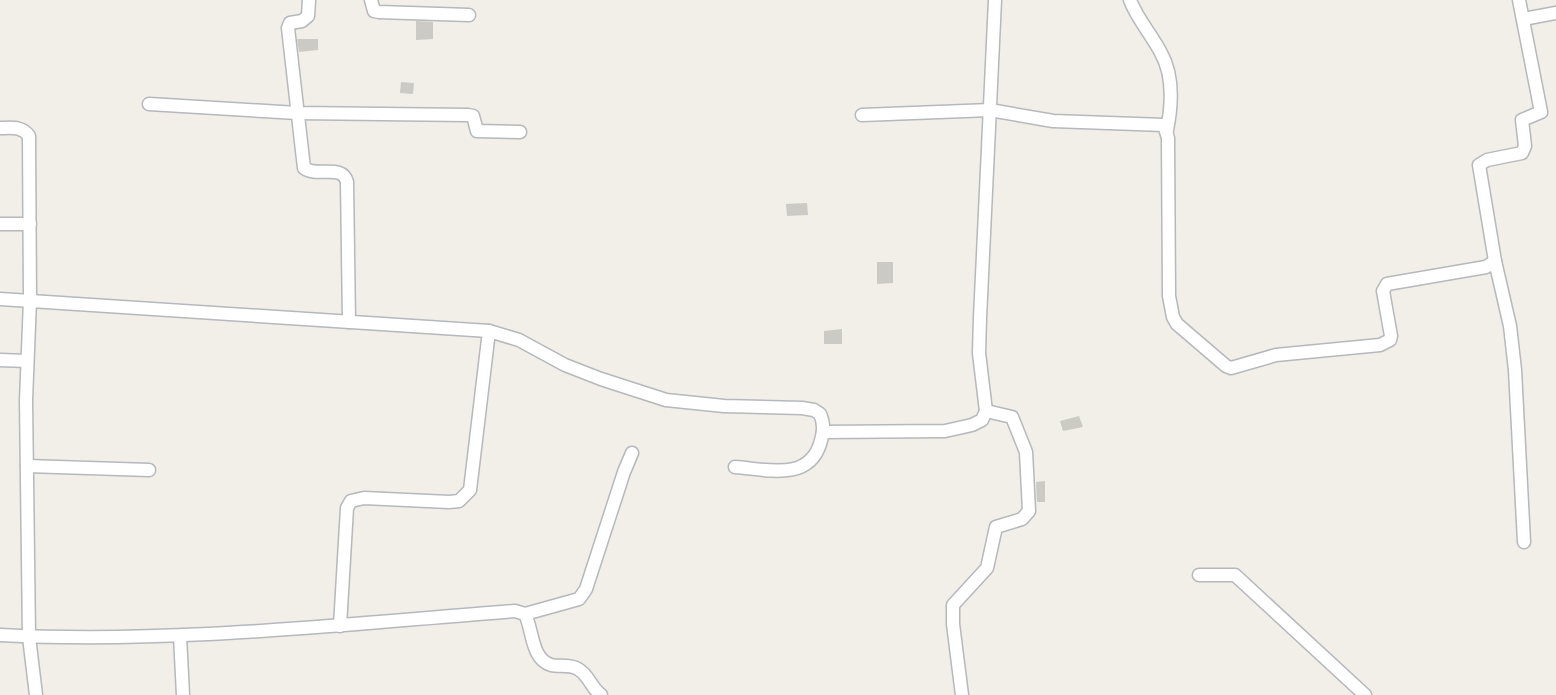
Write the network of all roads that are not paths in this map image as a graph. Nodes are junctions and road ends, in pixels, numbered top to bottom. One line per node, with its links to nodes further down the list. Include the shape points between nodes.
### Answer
1 (309, 0): 11 (street, via 308,16 290,23 288,28)
2 (371, 0): 7 (street, via 374,11 379,12)
3 (995, 0): 10 (street)
4 (1130, 0): 14 (street, via 1163,55 1172,99)
5 (1519, 0): 8 (street)
6 (1556, 13): 8 (street)
7 (469, 15)
8 (1523, 19): 18 (street, via 1541,112 1522,120 1525,146 1522,153 1487,160 1479,165)
9 (150, 104): 11 (street)
10 (990, 110): 12 (street); 14 (street, via 1053,121 1159,123); 25 (street, via 979,353)
11 (297, 113): 15 (street, via 468,115 473,116 477,131); 21 (street, via 304,168 310,172 341,172 347,182)
12 (862, 115)
13 (0, 128): 17 (street, via 18,128 30,136)
14 (1167, 130): 18 (street, via 1170,308 1182,330 1226,366 1236,368 1276,355 1386,343 1391,336 1383,292 1387,284 1486,267)
15 (520, 132)
16 (0, 224): 17 (street)
17 (30, 224): 20 (street)
18 (1495, 261): 31 (street, via 1516,370)
19 (0, 299): 20 (street)
20 (30, 300): 21 (street); 24 (street)
21 (349, 322): 22 (street)
22 (489, 331): 26 (street, via 519,340 565,365 666,400 814,410 823,420); 34 (street, via 470,490 460,501 364,498 351,501 347,508)
23 (0, 360): 24 (street)
24 (27, 360): 28 (street)
25 (986, 411): 26 (street, via 982,420 952,430); 41 (street, via 1012,417 1026,452 1029,511 1022,519 996,527 987,568 953,605)
26 (823, 432): 29 (street, via 817,454 796,471)
27 (632, 453): 33 (street, via 586,589 572,602)
28 (27, 466): 30 (street); 36 (street)
29 (735, 467)
30 (149, 470)
31 (1524, 542)
32 (1199, 575): 42 (street, via 1236,575)
33 (525, 614): 34 (street, via 515,611); 40 (street, via 537,654 543,662 576,667 586,674)
34 (340, 626): 37 (street)
35 (0, 635): 36 (street)
36 (29, 636): 37 (street); 38 (street)
37 (180, 636): 39 (street)
38 (36, 695)
39 (183, 695)
40 (601, 695)
41 (962, 695)
42 (1365, 695)

